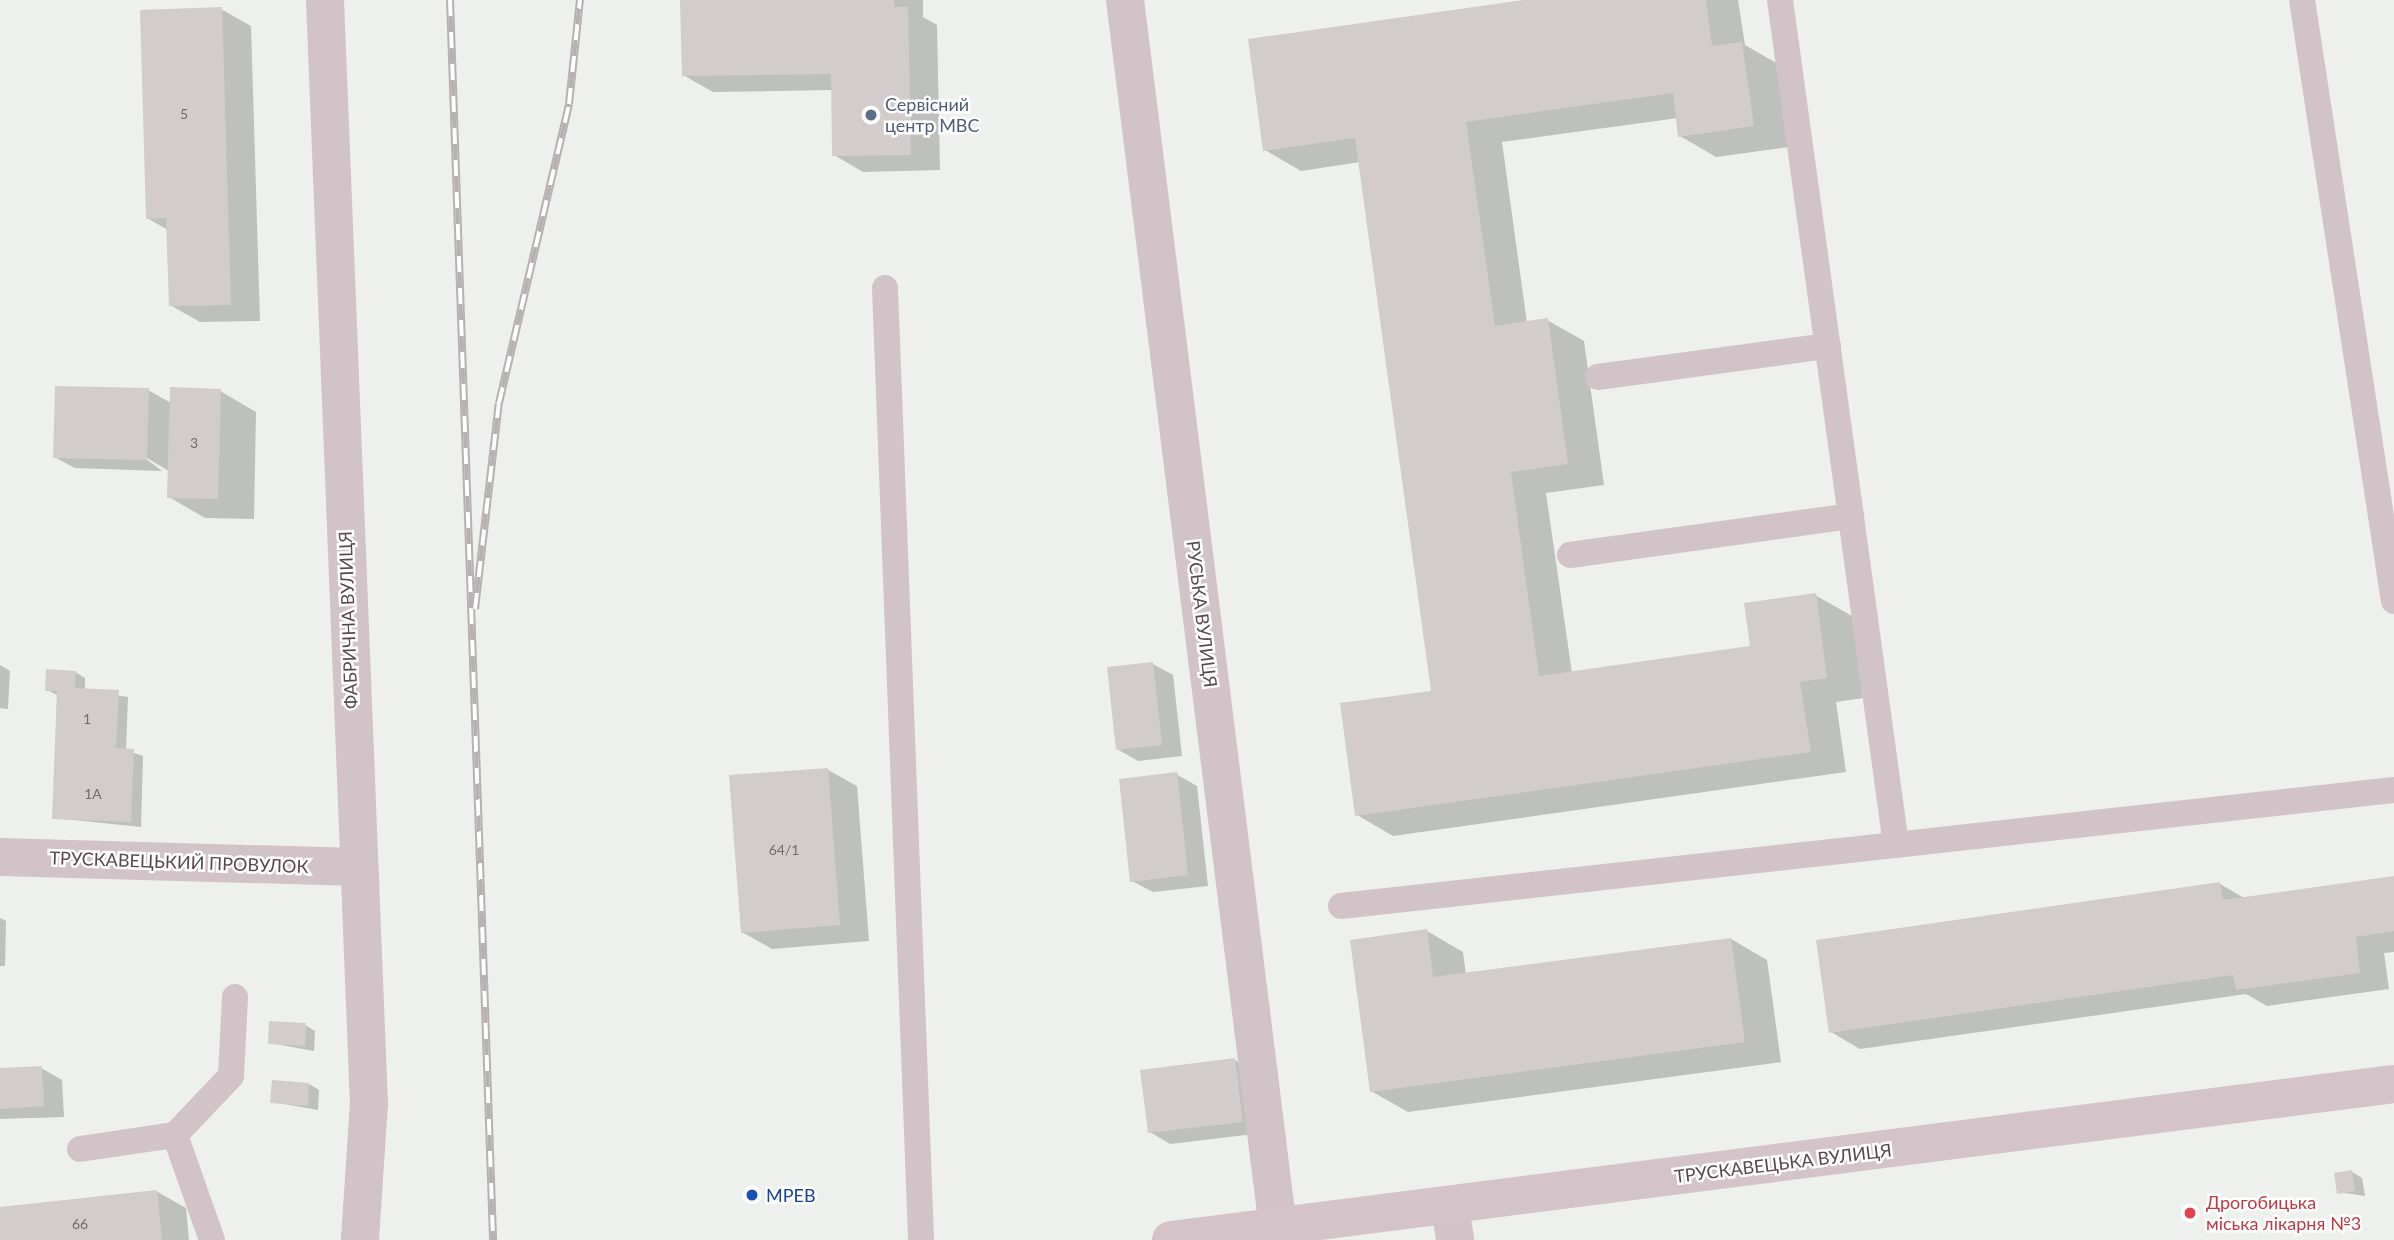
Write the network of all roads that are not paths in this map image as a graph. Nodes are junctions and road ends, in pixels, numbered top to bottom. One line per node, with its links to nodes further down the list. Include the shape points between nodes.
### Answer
1 (325, 0): 14 (street, ФАБРИЧНА ВУЛИЦЯ)
2 (1125, 0): 21 (street, РУСЬКА ВУЛИЦЯ)
3 (1780, 0): 6 (lane)
4 (2302, 0): 10 (lane)
5 (885, 288): 24 (lane)
6 (1828, 346): 7 (lane); 8 (lane)
7 (1598, 377)
8 (1852, 516): 9 (lane); 12 (lane)
9 (1570, 555)
10 (2394, 601)
11 (2394, 790): 12 (lane)
12 (1896, 845): 15 (lane)
13 (0, 857): 14 (street, ТРУСКАВЕЦЬКИЙ ПРОВУЛОК)
14 (358, 867): 23 (street, ФАБРИЧНА ВУЛИЦЯ, via 369,1102)
15 (1341, 906)
16 (235, 997): 18 (lane, via 231,1076)
17 (2394, 1084): 20 (main road, ТРУСКАВЕЦЬКА ВУЛИЦЯ)
18 (175, 1135): 19 (lane); 22 (lane)
19 (80, 1149)
20 (1452, 1223): 21 (main road, ТРУСКАВЕЦЬКА ВУЛИЦЯ)
21 (1278, 1228): 25 (main road, ТРУСКАВЕЦЬКА ВУЛИЦЯ)
22 (212, 1240)
23 (360, 1240)
24 (921, 1240)
25 (1171, 1240)

